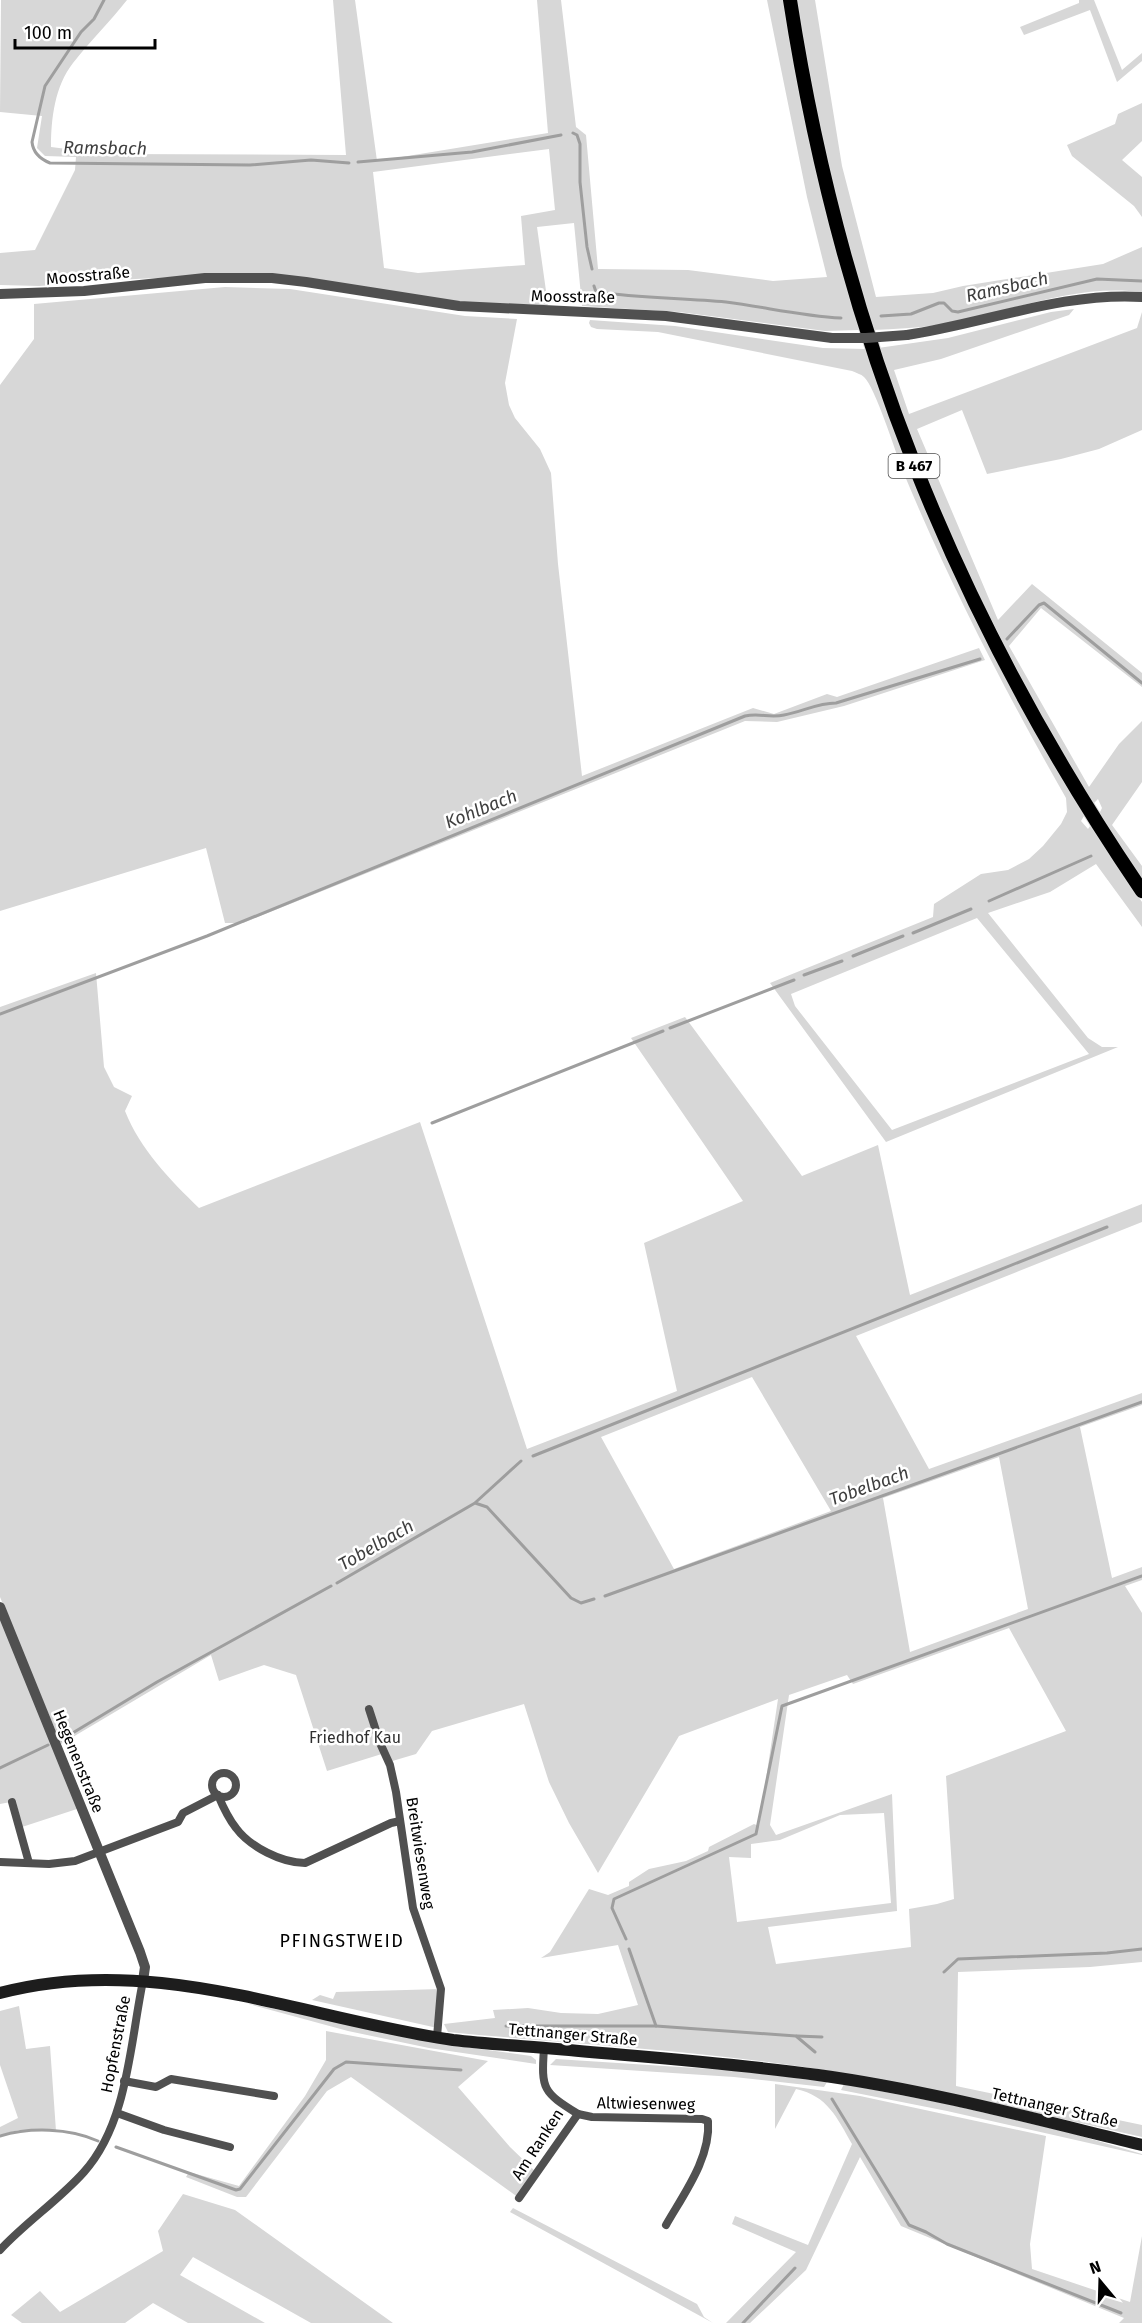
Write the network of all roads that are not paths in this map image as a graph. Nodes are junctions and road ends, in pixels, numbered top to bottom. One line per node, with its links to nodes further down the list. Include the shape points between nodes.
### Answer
1 (790, 0): 4 (main road, B 467, via 810,117 837,233 864,326 912,461 1006,668 1064,772)
2 (0, 294): 3 (street, Moosstraße, bridge, via 84,291 205,278 272,278 459,306 645,314 832,338 907,335 1097,296)
3 (1142, 297)
4 (1142, 891)
5 (0, 1607): 9 (street, Hegenenstraße)
6 (369, 1709): 8 (street, Breitwiesenweg, via 390,1765)
7 (12, 1802): 11 (street)
8 (400, 1821): 9 (street, via 305,1863 297,1863 272,1854 240,1833 218,1795 183,1813 178,1822); 14 (street, Breitwiesenweg, via 411,1897 441,1989)
9 (100, 1851): 11 (street, via 75,1861); 12 (street, Hegenenstraße, via 145,1967)
10 (0, 1862): 11 (street)
11 (29, 1863)
12 (143, 1981): 13 (main road, Tettnanger Straße, via 53,1982); 14 (main road, Tettnanger Straße, via 193,1985); 16 (street, Hopfenstraße)
13 (0, 1993)
14 (437, 2037): 15 (main road, Tettnanger Straße)
15 (544, 2048): 19 (street, Am Ranken, via 543,2078 548,2093); 20 (main road, Tettnanger Straße, via 820,2075 929,2095)
16 (124, 2081): 17 (street, via 156,2087 171,2079); 18 (street, Hopfenstraße)
17 (274, 2096)
18 (117, 2113): 21 (street, Hopfenstraße); 24 (street, Hopfenstraße, via 86,2170)
19 (578, 2114): 22 (street, Am Ranken); 23 (street, Altwiesenweg, via 708,2121 705,2148 697,2168)
20 (1142, 2145)
21 (230, 2147)
22 (519, 2198)
23 (666, 2225)
24 (0, 2250)

